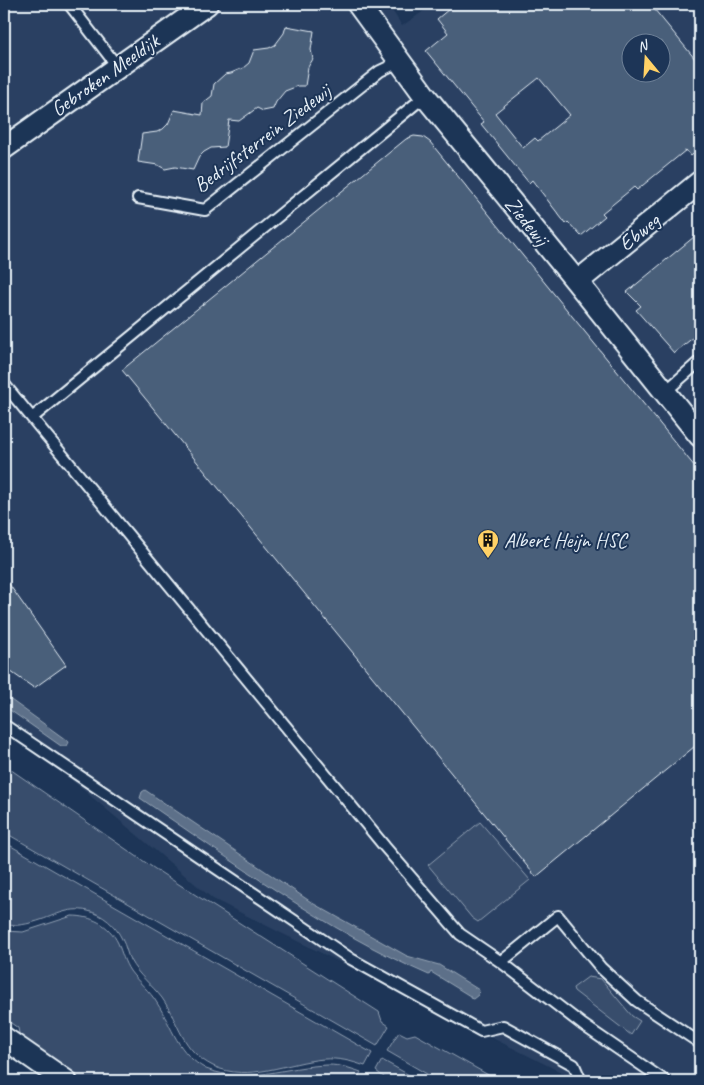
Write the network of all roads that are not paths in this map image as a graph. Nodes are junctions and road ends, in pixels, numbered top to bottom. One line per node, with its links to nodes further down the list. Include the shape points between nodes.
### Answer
1 (69, 4): 5 (lane)
2 (207, 4): 5 (street, Gebroken Meeldijk)
3 (358, 4): 4 (street, Ziedewij)
4 (399, 62): 6 (street, Ziedewij); 9 (lane, Bedrijfsterrein Ziedewij, via 380,71 205,210)
5 (117, 66): 7 (street, Gebroken Meeldijk)
6 (425, 96): 10 (street, Ziedewij); 14 (lane)
7 (4, 148)
8 (700, 182): 10 (street, Ebweg)
9 (138, 198)
10 (577, 282): 13 (street, Ziedewij)
11 (700, 361): 13 (lane)
12 (4, 384): 14 (lane)
13 (665, 392): 15 (street, Ziedewij)
14 (32, 418): 17 (lane, via 460,934)
15 (700, 436)
16 (4, 725): 21 (lane, via 351,959 482,1032 503,1026 574,1065)
17 (501, 962): 19 (lane, via 558,916 601,968 637,1001); 22 (lane, via 583,1025)
18 (4, 1038): 20 (street)
19 (700, 1043)
20 (66, 1081)
21 (581, 1081)
22 (665, 1081)

